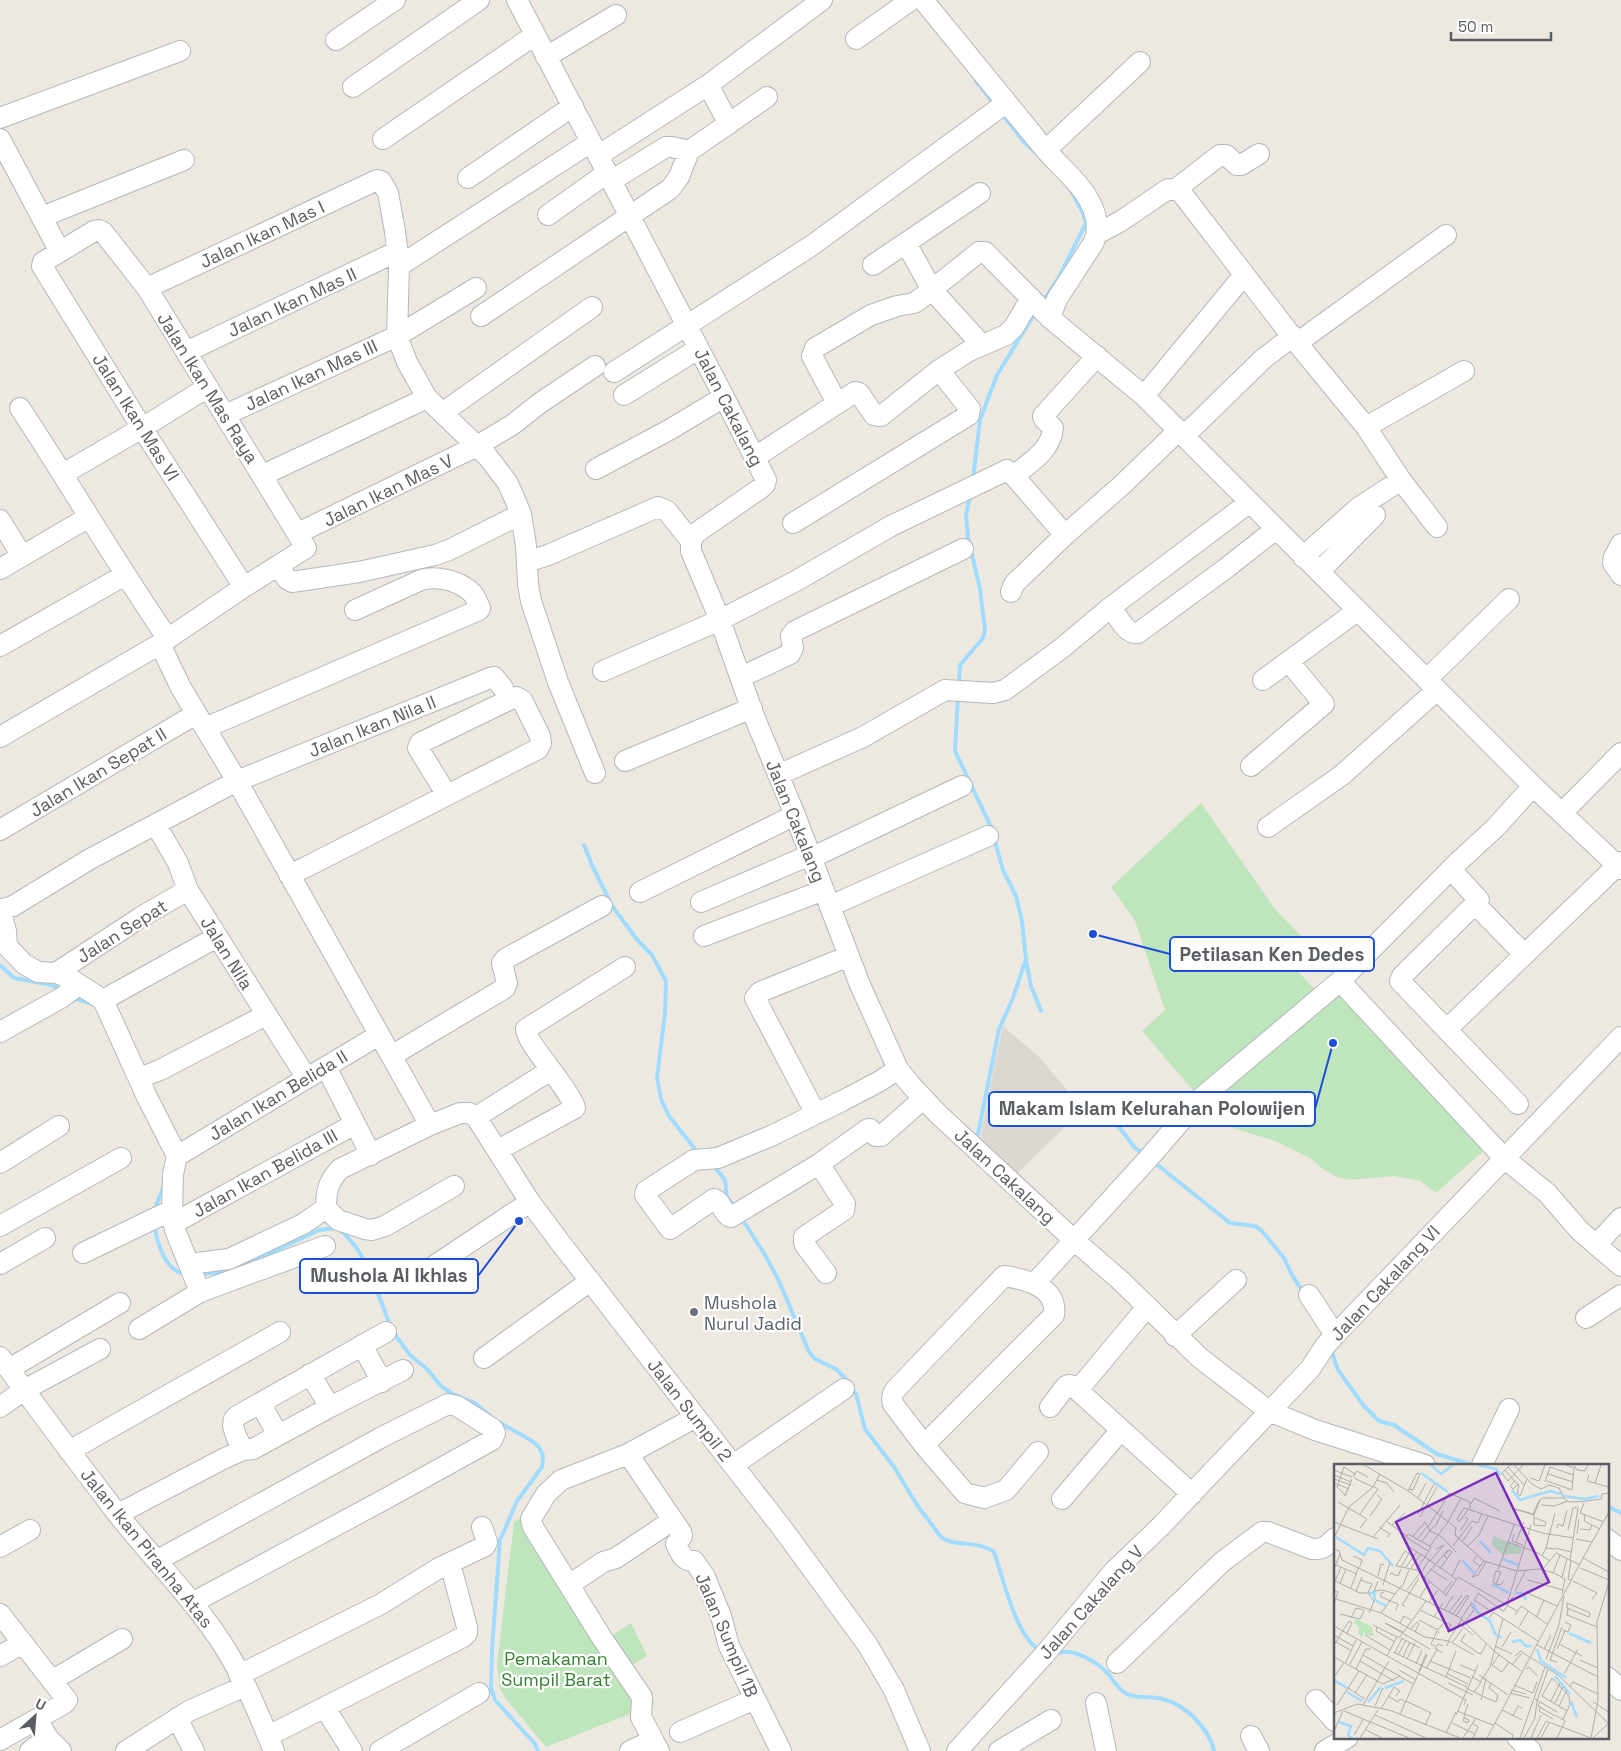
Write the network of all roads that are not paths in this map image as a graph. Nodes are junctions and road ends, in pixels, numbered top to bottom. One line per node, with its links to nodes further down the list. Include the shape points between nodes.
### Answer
1 (395, 0): 9 (street)
2 (479, 0): 14 (street)
3 (517, 0): 7 (street, Jalan Cakalang)
4 (822, 0): 13 (street, Jalan Ikan Mas II)
5 (913, 1): 8 (street); 17 (street)
6 (616, 15): 11 (street)
7 (535, 35): 11 (street, Jalan Cakalang); 21 (street)
8 (856, 39)
9 (336, 40)
10 (180, 50): 18 (street)
11 (546, 57): 16 (street, Jalan Cakalang)
12 (1140, 62): 23 (street)
13 (708, 86): 19 (street); 22 (street, Jalan Ikan Mas II)
14 (353, 87)
15 (767, 97): 19 (street)
16 (573, 106): 22 (street, Jalan Cakalang); 28 (street)
17 (999, 107): 23 (street); 47 (street, Jalan Ikan Mas V, via 811,246)
18 (0, 118)
19 (729, 124): 24 (street)
20 (0, 139): 32 (street)
21 (384, 139)
22 (595, 148): 27 (street, Jalan Cakalang); 38 (street, Jalan Ikan Mas II)
23 (1046, 150): 34 (street, via 1090,200)
24 (689, 151): 27 (street, via 666,147); 33 (street, via 675,184)
25 (1259, 154): 29 (street, via 1241,165 1226,155 1220,155)
26 (184, 160): 32 (street)
27 (609, 177): 31 (street); 33 (street, Jalan Cakalang)
28 (468, 178)
29 (1176, 189): 34 (street, via 1168,189); 40 (street, via 1186,196)
30 (980, 193): 36 (street)
31 (548, 215)
32 (42, 217): 37 (street)
33 (630, 217): 46 (street); 47 (street, Jalan Cakalang)
34 (1097, 234): 45 (street, via 1055,302)
35 (1446, 235): 49 (street)
36 (906, 243): 39 (street); 43 (street)
37 (60, 252): 41 (street, Jalan Ikan Mas Raya, via 99,230); 66 (street, Jalan Ikan Mas VI, via 43,262 42,266)
38 (398, 258): 41 (street, Jalan Ikan Mas I, via 388,192 377,180); 48 (street); 52 (street, Jalan Ikan Mas II)
39 (873, 265)
40 (1244, 275): 49 (street); 58 (street)
41 (147, 288): 52 (street, Jalan Ikan Mas Raya)
42 (476, 288): 48 (street, Jalan Ikan Mas III)
43 (932, 290): 45 (street, via 981,251); 50 (street); 61 (street, via 914,302 871,315 815,348 812,356)
44 (592, 307): 63 (street)
45 (1040, 307): 50 (street, via 1006,335); 53 (street)
46 (481, 316)
47 (688, 326): 51 (street, Jalan Cakalang); 68 (street, Jalan Ikan Mas V, via 540,403)
48 (397, 336): 60 (street); 64 (street, Jalan Ikan Mas III)
49 (1295, 340): 65 (street); 67 (street, via 1263,359)
50 (981, 344): 54 (street)
51 (698, 349): 57 (street); 59 (street, Jalan Cakalang)
52 (186, 352): 56 (street, Jalan Ikan Mas Raya)
53 (1097, 356): 58 (street); 73 (street, via 1043,416 1053,428 1047,447)
54 (939, 370): 61 (street, via 881,416 874,415 856,392); 80 (street, via 970,409 969,414)
55 (1464, 371): 65 (street)
56 (208, 386): 64 (street, Jalan Ikan Mas Raya); 66 (street)
57 (624, 395)
58 (1144, 396): 67 (street)
59 (724, 397): 69 (street, Jalan Cakalang); 70 (street)
60 (427, 398): 63 (street); 72 (street)
61 (837, 403): 69 (street)
62 (20, 408): 71 (street)
63 (442, 413): 68 (street)
64 (225, 415): 72 (street, Jalan Ikan Mas Raya)
65 (1366, 426): 74 (street)
66 (142, 428): 71 (street); 96 (street, Jalan Ikan Mas VI)
67 (1181, 433): 75 (street); 83 (street)
68 (477, 446): 76 (street, via 506,482); 84 (street, Jalan Ikan Mas V)
69 (755, 457): 85 (street, Jalan Cakalang, via 766,480 763,486 697,532)
70 (596, 469)
71 (64, 474): 78 (street)
72 (263, 475): 84 (street, Jalan Ikan Mas Raya)
73 (1014, 476): 83 (street); 102 (street, via 1006,470 890,526)
74 (1401, 480): 81 (street); 89 (street, via 1358,508)
75 (1250, 502): 82 (street); 99 (street)
76 (521, 514): 90 (street); 91 (street, via 449,550 359,572 290,582)
77 (1375, 515): 93 (street)
78 (89, 517): 88 (street); 94 (street)
79 (0, 520): 88 (street)
80 (793, 523)
81 (1437, 526)
82 (1276, 529): 89 (street); 99 (street, via 1138,633 1128,630)
83 (1066, 536): 97 (street, via 1014,584)
84 (302, 541): 91 (street, Jalan Ikan Mas V)
85 (691, 541): 90 (street, via 667,511 658,507); 102 (street, Jalan Cakalang, via 691,551)
86 (1621, 544): 95 (street, via 1613,563)
87 (963, 549): 107 (street, via 792,642)
88 (22, 556): 92 (street)
89 (1303, 557): 93 (street)
90 (538, 558): 117 (street, via 528,584 531,601 558,682)
91 (279, 566): 96 (street, Jalan Ikan Mas V)
92 (0, 569)
93 (1318, 572): 101 (street)
94 (124, 575): 103 (street); 104 (street)
95 (1621, 575)
96 (244, 587): 103 (street, Jalan Ikan Mas V)
97 (1011, 592)
98 (1509, 599): 109 (street)
99 (1111, 606): 118 (street, via 1005,690 998,693 945,690 863,737)
100 (354, 610): 112 (street, Jalan Ikan Sepat II, via 432,578 454,582 469,590 480,608 406,642)
101 (1357, 611): 105 (street); 109 (street)
102 (720, 620): 106 (street); 107 (street, Jalan Cakalang)
103 (164, 642): 112 (street, via 181,688); 113 (street, Jalan Ikan Mas V)
104 (0, 646)
105 (1289, 662): 108 (street); 116 (street, via 1324,704)
106 (604, 671)
107 (741, 677): 111 (street, Jalan Cakalang)
108 (1263, 680)
109 (1432, 684): 121 (street); 126 (street, via 1342,775)
110 (503, 688): 119 (street, Jalan Ikan Nila II, via 498,680 490,678)
111 (752, 708): 115 (street); 118 (street, Jalan Cakalang)
112 (200, 721): 119 (street); 127 (street, Jalan Ikan Sepat II)
113 (0, 737)
114 (1621, 752): 123 (street)
115 (625, 761)
116 (1251, 766)
117 (595, 773)
118 (778, 775): 124 (street, Jalan Cakalang)
119 (238, 781): 125 (street); 132 (street)
120 (962, 786): 129 (street)
121 (1533, 786): 123 (street); 146 (street, via 1496,827)
122 (447, 795): 122 (street, via 418,748 420,743 511,699 522,700 540,736 539,748); 132 (street)
123 (1562, 813): 130 (street)
124 (795, 815): 129 (street, Jalan Cakalang); 134 (street)
125 (156, 825): 133 (street, Jalan Nila, via 178,863); 139 (street, via 90,859 14,906)
126 (1268, 827)
127 (0, 830)
128 (988, 836): 135 (street)
129 (811, 856): 135 (street, Jalan Cakalang); 136 (street)
130 (1620, 866): 142 (street)
131 (1456, 875): 137 (street, via 1479,900)
132 (289, 876): 152 (street)
133 (188, 890): 141 (street, Jalan Nila); 145 (street, Jalan Sepat)
134 (640, 892)
135 (827, 898): 140 (street); 143 (street, Jalan Cakalang)
136 (701, 902)
137 (1475, 904): 142 (street); 150 (street, via 1400,981)
138 (602, 906): 154 (street, via 505,959 502,963 507,980 505,988)
139 (0, 910): 145 (street, via 7,946 24,964 38,972)
140 (704, 936)
141 (217, 937): 148 (street); 149 (street, Jalan Nila)
142 (1524, 954): 150 (street)
143 (849, 956): 156 (street, Jalan Cakalang); 162 (street, via 760,992 755,998)
144 (625, 967): 157 (street, via 527,1028 526,1034)
145 (56, 973): 147 (street)
146 (1340, 981): 171 (street); 181 (street, via 1200,1098)
147 (72, 990): 148 (street); 151 (street)
148 (103, 1000): 159 (street)
149 (266, 1015): 158 (street, Jalan Nila); 159 (street)
150 (1447, 1029): 161 (street)
151 (0, 1032)
152 (379, 1035): 154 (street); 155 (street, Jalan Ikan Belida II)
153 (1621, 1037): 171 (street, Jalan Cakalang VI)
154 (391, 1056): 165 (street)
155 (326, 1067): 158 (street, Jalan Ikan Belida II); 164 (street)
156 (898, 1068): 160 (street, Jalan Cakalang); 162 (street, via 880,1081)
157 (551, 1070): 163 (street); 167 (street, via 575,1108)
158 (306, 1077): 169 (street, Jalan Ikan Belida II)
159 (139, 1078): 169 (street)
160 (923, 1099): 173 (street, via 880,1136 869,1128); 181 (street, Jalan Cakalang)
161 (1518, 1104)
162 (816, 1114): 173 (street, via 718,1158 694,1160 644,1195 670,1229 714,1199 719,1201 728,1216 739,1212)
163 (476, 1117): 165 (street, via 460,1112); 167 (street, Jalan Sumpil 2)
164 (355, 1124): 168 (street); 177 (street, Jalan Ikan Belida III)
165 (430, 1125): 168 (street)
166 (59, 1126): 172 (street)
167 (498, 1150): 175 (street, Jalan Sumpil 2)
168 (371, 1155): 176 (street, via 340,1170 331,1179)
169 (177, 1156): 177 (street)
170 (121, 1158): 179 (street)
171 (1504, 1158): 183 (street, via 1547,1192); 202 (street, Jalan Cakalang VI)
172 (0, 1163)
173 (819, 1164): 187 (street, via 845,1204 844,1210 804,1237 805,1245)
174 (454, 1186): 176 (street, via 385,1226 372,1230 338,1220)
175 (530, 1202): 188 (street); 191 (street, Jalan Sumpil 2)
176 (326, 1208): 189 (street, via 303,1224)
177 (165, 1216): 184 (street, Jalan Ikan Belida III); 189 (street)
178 (1621, 1218): 183 (street)
179 (0, 1226)
180 (45, 1238): 185 (street)
181 (1074, 1240): 192 (street); 196 (street, Jalan Cakalang)
182 (325, 1246): 189 (street)
183 (1596, 1246): 186 (street)
184 (83, 1253)
185 (0, 1264)
186 (1621, 1266)
187 (826, 1273)
188 (422, 1274)
189 (194, 1276): 198 (street)
190 (1236, 1280): 201 (street)
191 (590, 1282): 205 (street); 219 (street, Jalan Sumpil 2)
192 (1035, 1283): 222 (street, via 1051,1298 1054,1315); 222 (street, via 1004,1276 892,1394 893,1404)
193 (1309, 1295): 202 (street)
194 (1621, 1295): 197 (street)
195 (120, 1304): 206 (street)
196 (1148, 1307): 201 (street, Jalan Cakalang); 212 (street)
197 (1586, 1318)
198 (139, 1329)
199 (280, 1332): 224 (street)
200 (386, 1332): 203 (street)
201 (1176, 1336): 218 (street, Jalan Cakalang)
202 (1331, 1340): 218 (street, Jalan Cakalang VI, via 1310,1369)
203 (362, 1345): 208 (street); 209 (street)
204 (100, 1349): 211 (street)
205 (484, 1358)
206 (4, 1363): 211 (street, Jalan Ikan Piranha Atas)
207 (403, 1370): 209 (street)
208 (310, 1374): 213 (street); 215 (street)
209 (382, 1382): 215 (street)
210 (844, 1389): 230 (street)
211 (24, 1390): 214 (street); 224 (street, Jalan Ikan Piranha Atas)
212 (1078, 1390): 216 (street, via 1067,1385); 220 (street)
213 (260, 1403): 221 (street); 223 (street, via 234,1419 234,1431)
214 (0, 1407)
215 (330, 1407): 221 (street)
216 (1050, 1407)
217 (1509, 1409): 229 (street)
218 (1269, 1411): 227 (street, Jalan Cakalang); 231 (street, Jalan Cakalang V)
219 (696, 1417): 226 (street); 230 (street, Jalan Sumpil 2)
220 (1121, 1430): 231 (street); 232 (street)
221 (278, 1435): 223 (street, via 253,1449)
222 (924, 1445): 225 (street, via 965,1493 984,1498 1006,1490)
223 (243, 1450): 233 (street)
224 (69, 1451): 233 (street, Jalan Ikan Piranha Atas)
225 (1038, 1452)
226 (628, 1454): 234 (street, Jalan Sumpil 1B); 243 (street, via 561,1480 546,1494 531,1518)
227 (1386, 1459): 228 (street, Jalan Cakalang)
228 (1419, 1464)
229 (1482, 1464)
230 (733, 1465): 277 (street, Jalan Sumpil 2, via 867,1644 894,1690)
231 (1192, 1494): 278 (street, Jalan Cakalang V, via 1114,1571 1049,1650)
232 (1062, 1499)
233 (118, 1514): 241 (street, Jalan Ikan Piranha Atas)
234 (673, 1520): 243 (street); 255 (street, Jalan Sumpil 1B, via 682,1534 677,1546 685,1560 694,1561 705,1577 730,1646)
235 (482, 1527): 242 (street, via 487,1544)
236 (30, 1530): 239 (street)
237 (1334, 1539): 249 (street, via 1318,1550 1262,1532 1222,1562)
238 (1608, 1540): 240 (street)
239 (0, 1547)
240 (1621, 1550)
241 (158, 1560): 244 (street, Jalan Ikan Piranha Atas); 244 (street, via 448,1404 457,1406 493,1429 492,1440)
242 (450, 1563): 252 (street); 258 (street, via 467,1633)
243 (569, 1585): 269 (street, via 642,1697 642,1717)
244 (192, 1603): 252 (street, Jalan Ikan Piranha Atas, via 226,1649)
245 (0, 1614): 247 (street)
246 (122, 1639): 251 (street)
247 (23, 1642): 248 (street); 251 (street)
248 (0, 1656)
249 (1117, 1663)
250 (1608, 1678): 253 (street)
251 (53, 1680): 260 (street, via 67,1700)
252 (242, 1681): 259 (street); 267 (street, Jalan Ikan Piranha Atas)
253 (1621, 1690)
254 (479, 1693): 274 (street)
255 (755, 1699): 264 (street); 276 (street, Jalan Sumpil 1B)
256 (1316, 1700): 262 (street)
257 (1096, 1703): 280 (street)
258 (326, 1708): 267 (street); 273 (street)
259 (177, 1718): 271 (street); 272 (street)
260 (37, 1719): 263 (street); 268 (street)
261 (1051, 1720): 279 (street)
262 (1334, 1720)
263 (3, 1731)
264 (680, 1732)
265 (1346, 1738): 281 (street)
266 (1518, 1738): 282 (street)
267 (271, 1744)
268 (55, 1745): 270 (street)
269 (656, 1746): 275 (street)
270 (30, 1751)
271 (126, 1751)
272 (194, 1751)
273 (352, 1751)
274 (380, 1751)
275 (630, 1751)
276 (780, 1751)
277 (920, 1751)
278 (957, 1751)
279 (999, 1751)
280 (1106, 1751)
281 (1325, 1751)
282 (1531, 1751)

